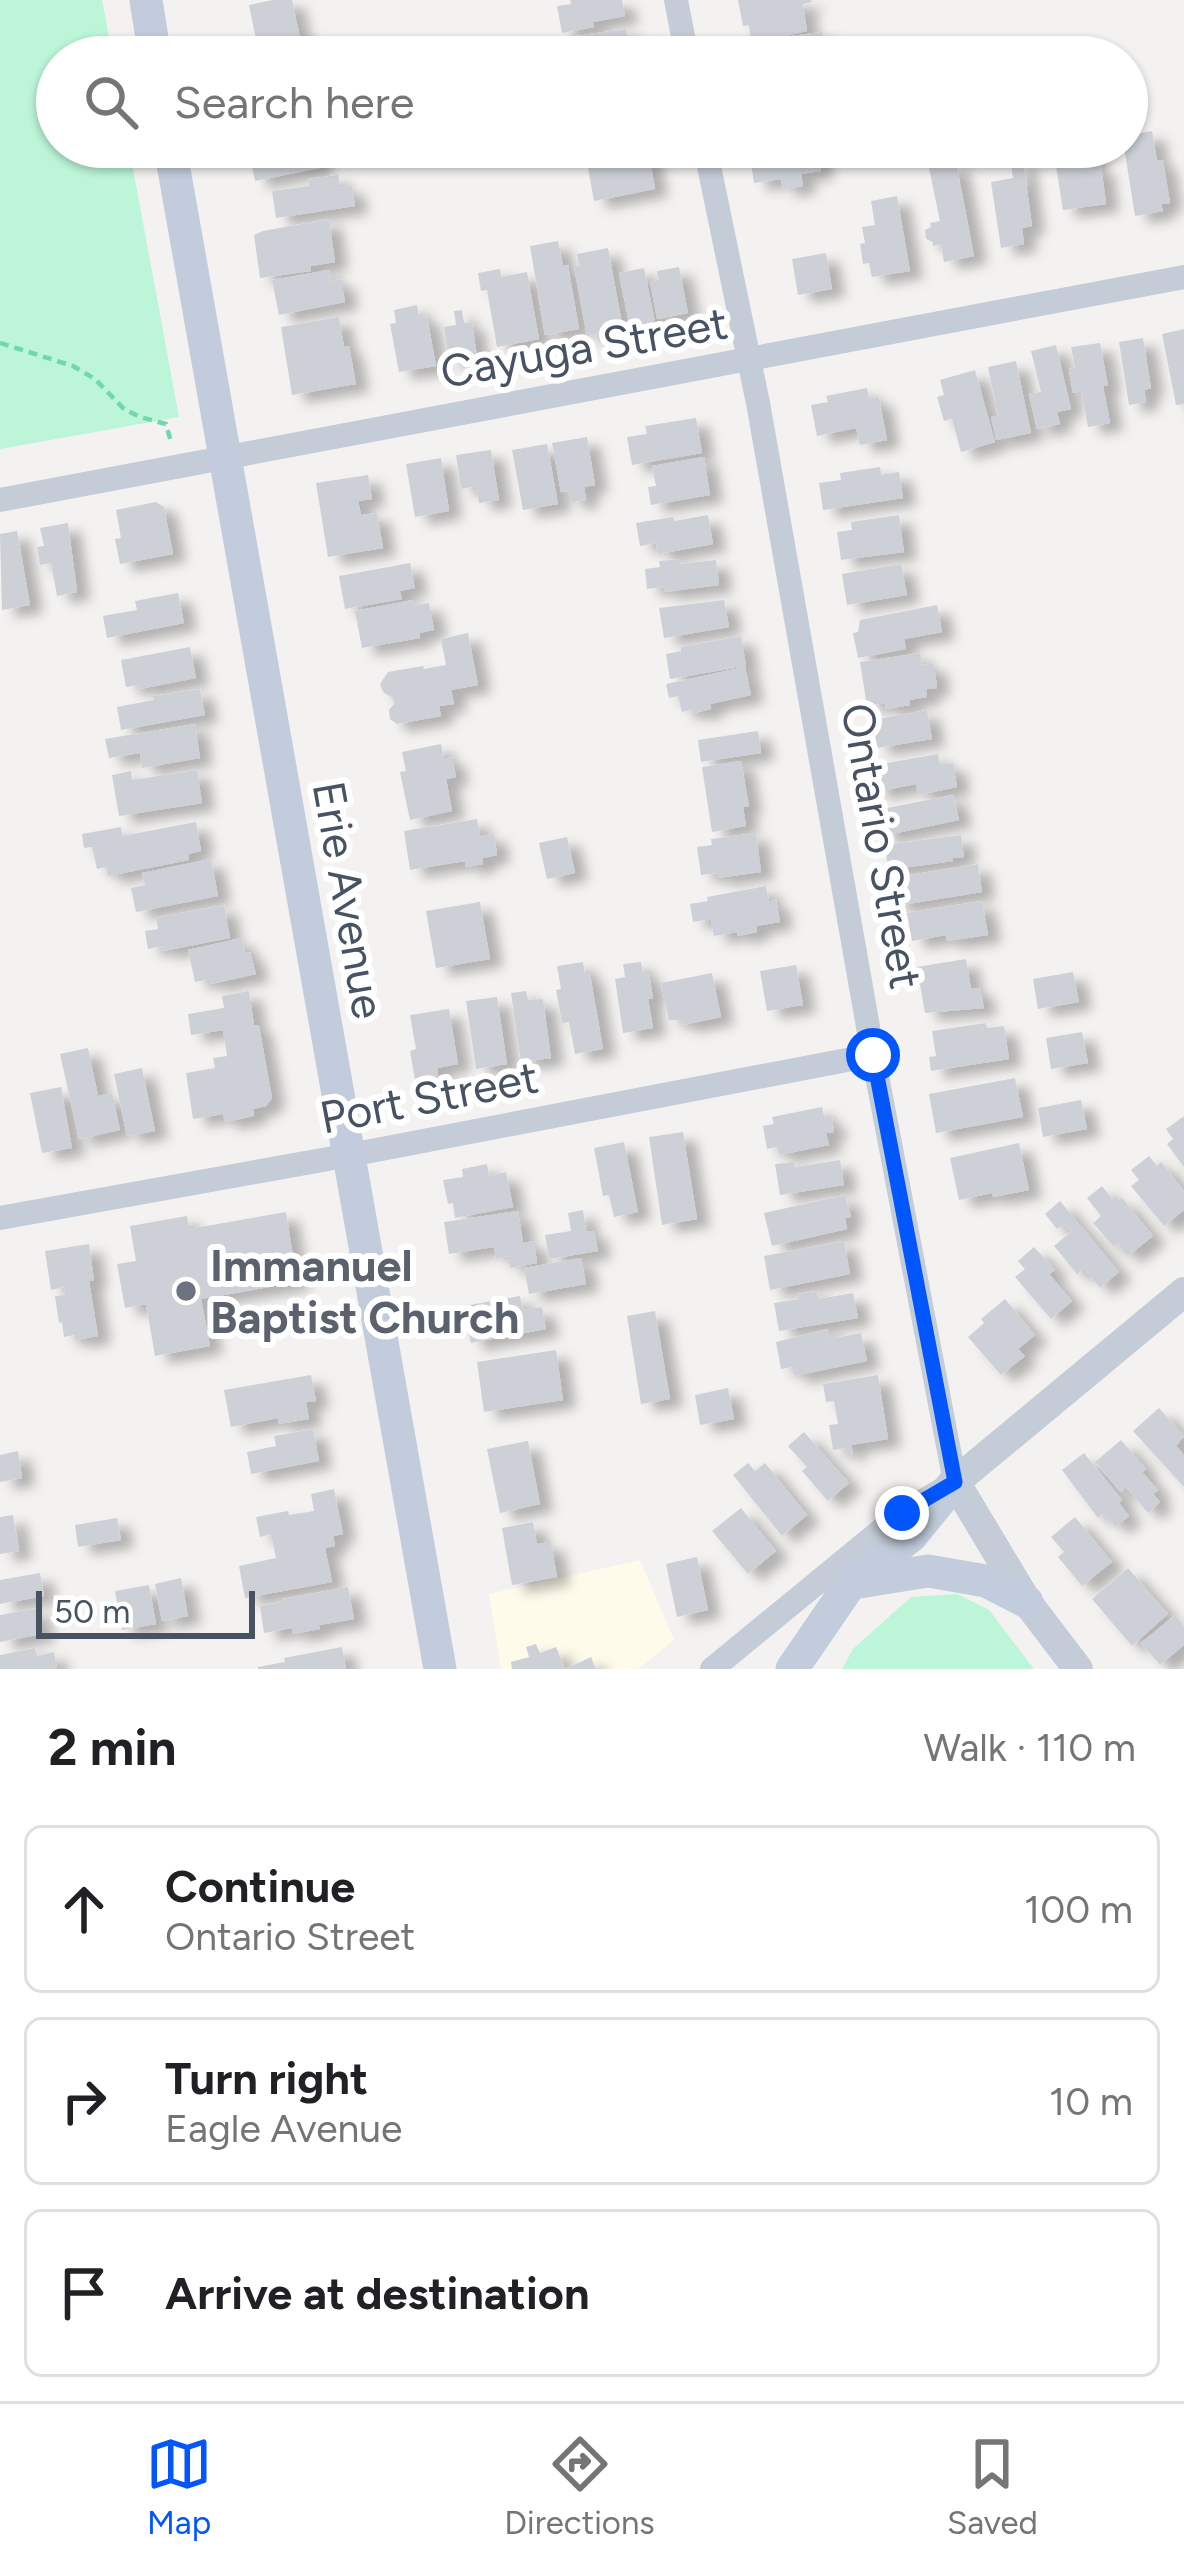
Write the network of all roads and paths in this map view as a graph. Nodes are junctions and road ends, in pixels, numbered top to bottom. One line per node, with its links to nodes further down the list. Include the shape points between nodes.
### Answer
1 (146, 0): 3 (main road)
2 (676, 0): 4 (street)
3 (152, 36)
4 (683, 36)
5 (174, 168): 10 (main road, Erie Avenue)
6 (709, 168): 9 (street, Ontario Street)
7 (1184, 277): 9 (street, Cayuga Street)
8 (0, 343): 11 (path, via 73,366 124,409 166,424)
9 (749, 359): 10 (street, Cayuga Street); 13 (street, Ontario Street)
10 (223, 456): 11 (street, Cayuga Street); 14 (main road, Erie Avenue)
11 (178, 464): 12 (street, Cayuga Street)
12 (0, 500)
13 (873, 1055): 14 (street, Port Street); 17 (street, Ontario Street)
14 (350, 1155): 15 (street, Port Street); 20 (main road, Erie Avenue)
15 (0, 1218)
16 (1184, 1292): 17 (street)
17 (955, 1482): 18 (main road, via 911,1535); 19 (street, Ontario Street); 21 (street, via 902,1513)
18 (851, 1583): 19 (main road, via 928,1571 986,1581); 22 (main road)
19 (1027, 1602): 23 (street, Ontario Street)
20 (440, 1669)
21 (712, 1669)
22 (792, 1669)
23 (1078, 1669)

